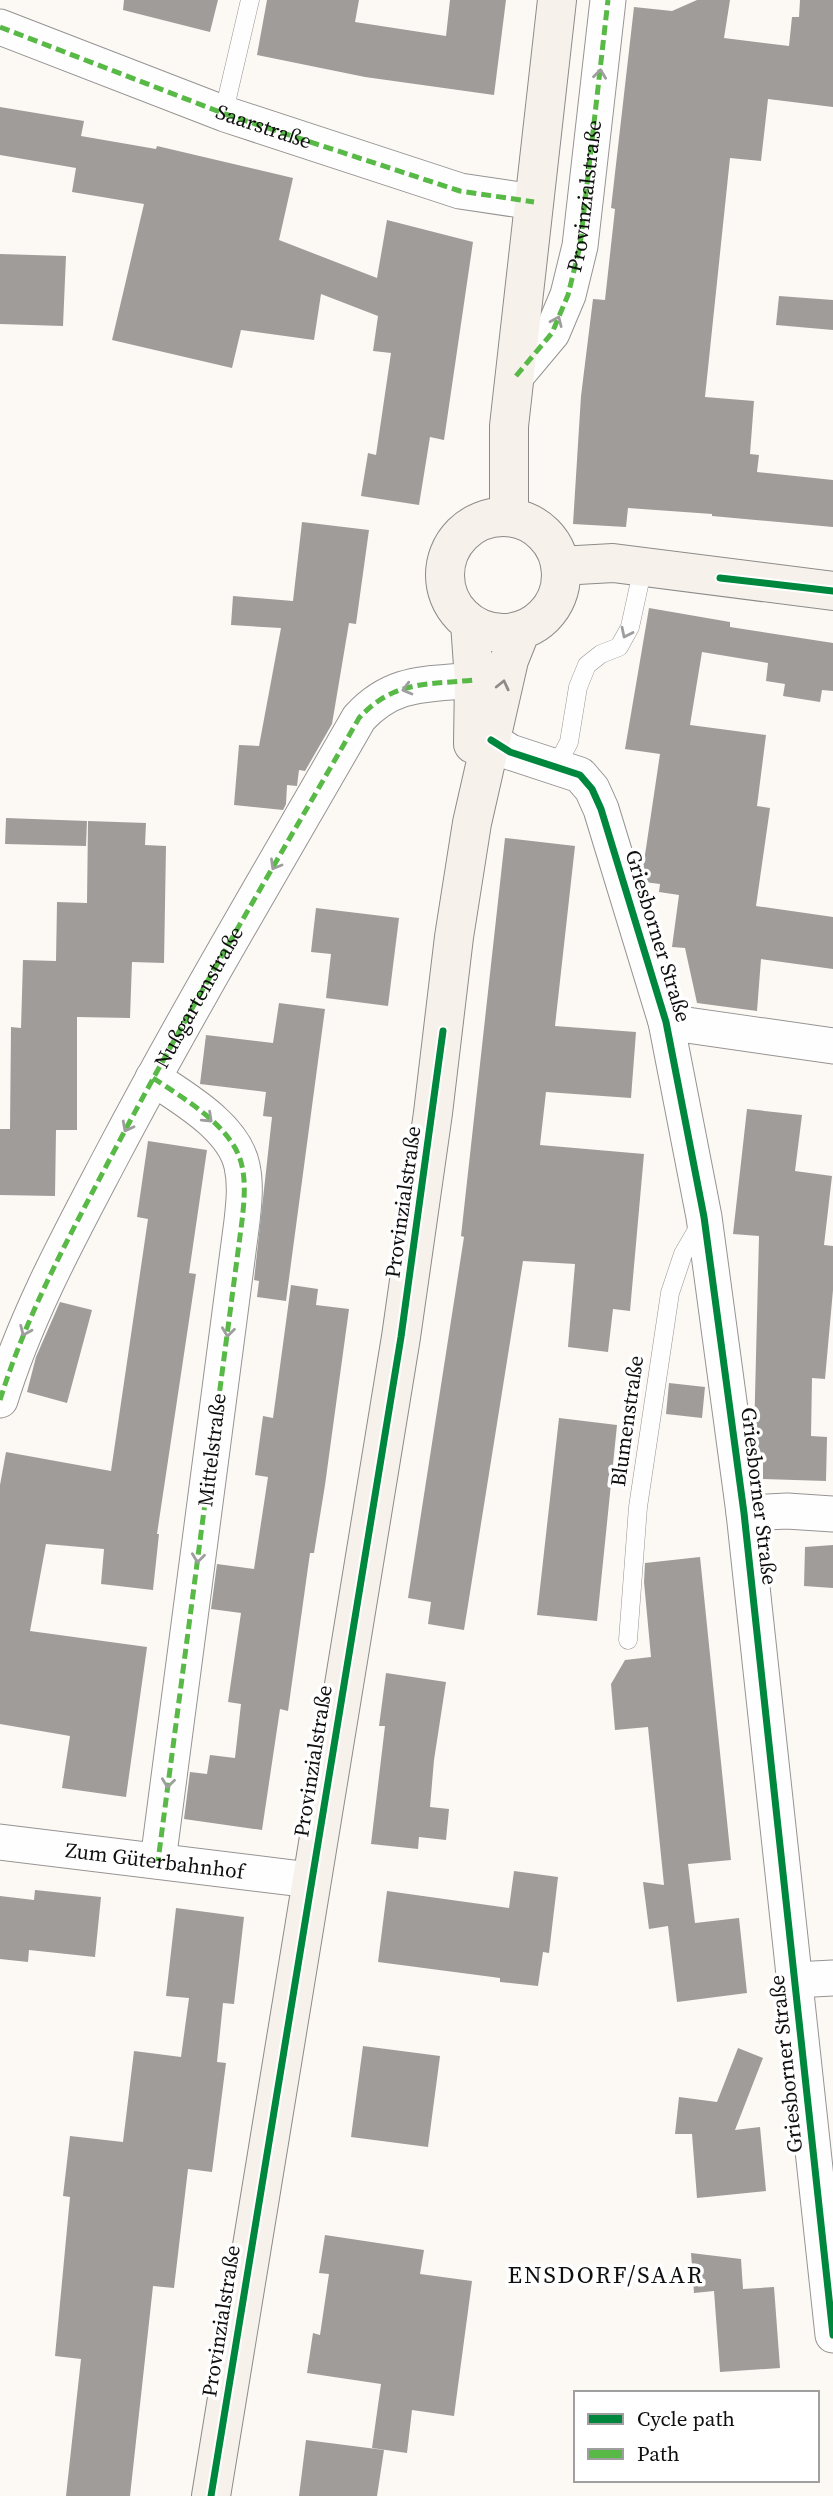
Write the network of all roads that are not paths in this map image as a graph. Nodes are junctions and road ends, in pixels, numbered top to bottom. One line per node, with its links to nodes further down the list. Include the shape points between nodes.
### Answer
1 (250, 0): 5 (lane)
2 (557, 0): 6 (main road)
3 (608, 0): 7 (street, Provinzialstraße, one-way to 3, via 552,332 568,295 580,246)
4 (0, 27): 5 (street, Saarstraße)
5 (225, 114): 6 (street, Saarstraße, via 460,191)
6 (534, 202): 7 (main road)
7 (516, 376): 8 (main road, via 509,426)
8 (509, 517): 9 (main road, via 543,532); 12 (main road, via 472,525 457,538 448,555 447,593)
9 (560, 565): 10 (main road, via 612,563); 13 (main road, via 556,598 542,618)
10 (643, 568): 11 (main road); 16 (lane, one-way to 16, via 630,627 619,647 587,665 578,687)
11 (833, 592)
12 (470, 623): 13 (main road, via 503,633); 14 (main road, Provinzialstraße)
13 (521, 630): 15 (main road, Provinzialstraße, one-way to 13, via 509,660)
14 (474, 680): 17 (main road, Provinzialstraße); 20 (street, Nußgartenstraße, one-way to 20, via 406,687 373,702 359,718)
15 (491, 740): 16 (street, Griesborner Straße, via 510,752); 17 (main road, Provinzialstraße)
16 (562, 769): 18 (street, Griesborner Straße, via 580,775 601,809)
17 (472, 823): 28 (main road, Provinzialstraße, via 401,1337)
18 (666, 1022): 19 (street); 21 (street, Griesborner Straße)
19 (833, 1046)
20 (152, 1078): 22 (street, Nußgartenstraße, one-way to 22, via 41,1292); 27 (street, Mittelstraße, one-way to 27, via 203,1112 227,1137 242,1163 244,1190)
21 (704, 1217): 23 (street, Griesborner Straße); 25 (lane, Blumenstraße, via 683,1254 670,1293 639,1507)
22 (0, 1400)
23 (744, 1513): 24 (street); 30 (street, Griesborner Straße)
24 (833, 1514)
25 (628, 1640)
26 (0, 1842): 27 (street, Zum Güterbahnhof)
27 (158, 1861): 28 (street, Zum Güterbahnhof)
28 (310, 1880): 32 (main road, Provinzialstraße)
29 (833, 1978): 30 (street)
30 (795, 1980): 31 (street, Griesborner Straße)
31 (833, 2335)
32 (211, 2496)

